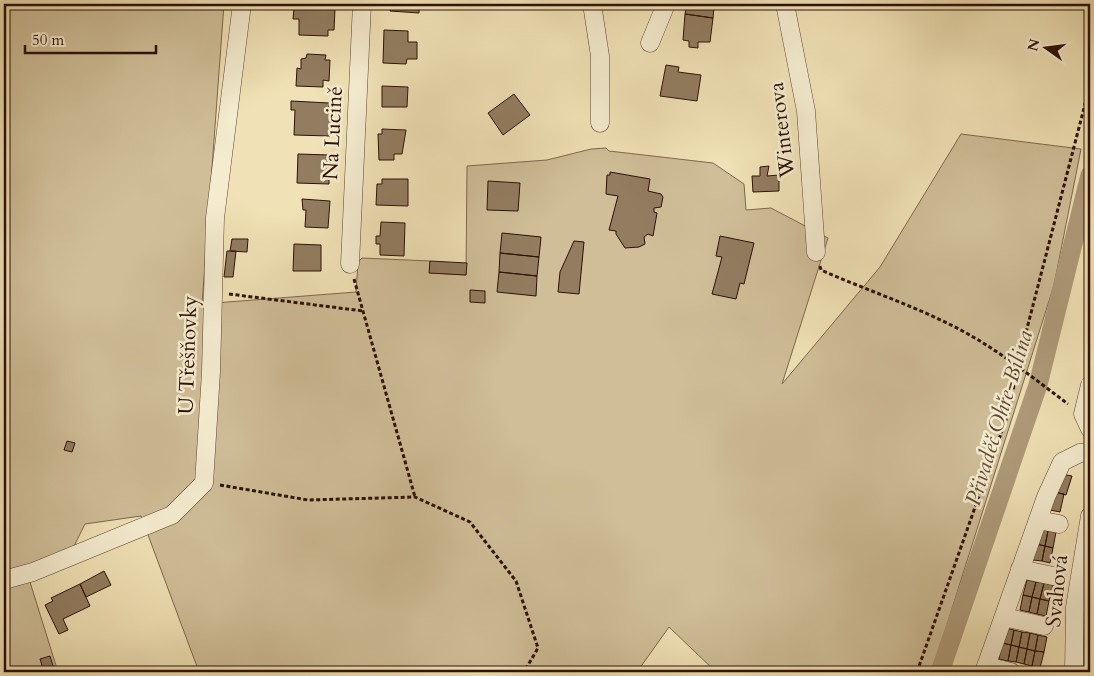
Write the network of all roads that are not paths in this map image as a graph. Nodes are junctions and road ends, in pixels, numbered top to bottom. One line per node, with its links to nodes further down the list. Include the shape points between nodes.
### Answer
1 (242, 4): 18 (street, U Třešňovky, via 215,218 212,372 204,483 172,515 33,572)
2 (362, 4): 9 (street, Na Lucině)
3 (592, 4): 7 (street, via 600,56)
4 (666, 4): 6 (street)
5 (785, 4): 8 (street, Winterova, via 806,111)
6 (650, 43)
7 (600, 123)
8 (816, 252)
9 (350, 264)
10 (1090, 385): 11 (street, via 1083,414)
11 (1090, 429)
12 (1090, 452): 14 (street, via 1062,462)
13 (1090, 516): 23 (street, Svahová, via 1075,607)
14 (1038, 520): 15 (street); 16 (street)
15 (1059, 524)
16 (1020, 569): 17 (street); 19 (street)
17 (1052, 576)
18 (4, 580)
19 (1004, 617): 20 (street); 21 (street)
20 (1044, 626)
21 (985, 669): 22 (street)
22 (1011, 672)
23 (1074, 672)

